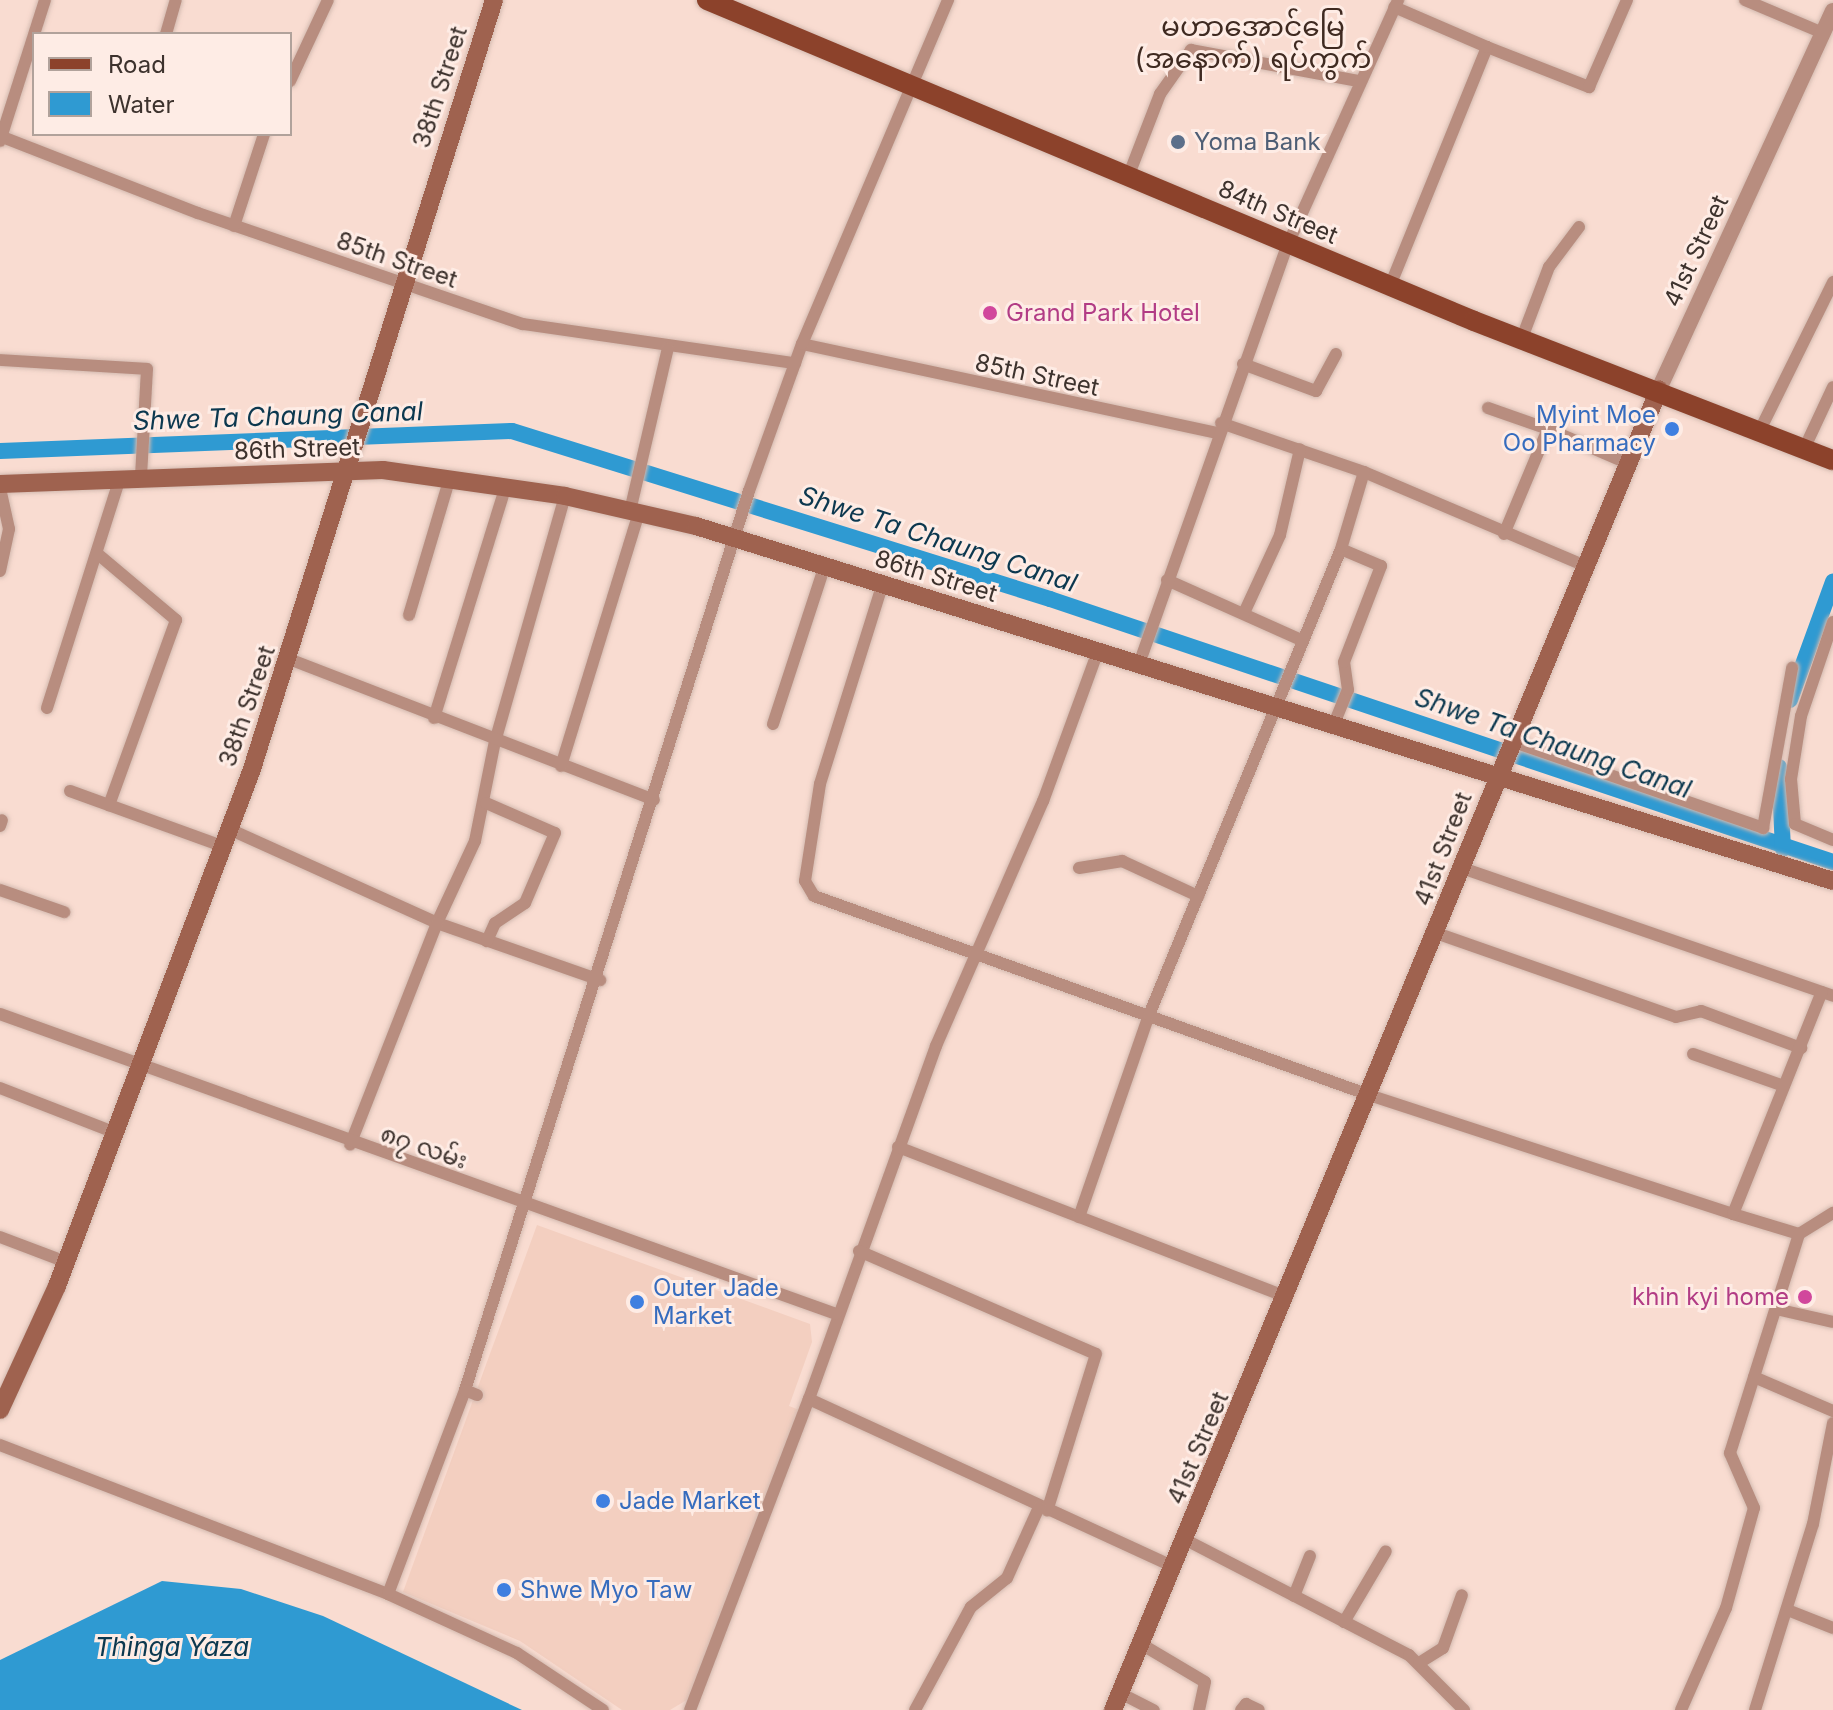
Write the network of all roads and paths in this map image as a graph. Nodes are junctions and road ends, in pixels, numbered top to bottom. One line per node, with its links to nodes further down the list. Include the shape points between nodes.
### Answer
1 (45, 0): 11 (street)
2 (176, 0): 12 (street)
3 (328, 0): 16 (street)
4 (494, 0): 25 (main road, 38th Street)
5 (707, 0): 18 (main road, 84th Street)
6 (948, 0): 18 (street)
7 (1627, 0): 15 (street, via 1589,87)
8 (1745, 0): 13 (street)
9 (1396, 4): 15 (street); 17 (street)
10 (1833, 11): 13 (street, 41st Street)
11 (35, 32)
12 (167, 32)
13 (1823, 33): 36 (street, 41st Street)
14 (32, 40): 20 (street)
15 (1487, 47): 26 (street, via 1432,166 1432,193)
16 (292, 77)
17 (1359, 81): 21 (street, via 1191,50 1160,94); 24 (street)
18 (911, 84): 21 (main road, 84th Street); 29 (street)
19 (263, 136): 22 (street)
20 (0, 138): 22 (street, 85th Street)
21 (1128, 177): 24 (main road, 84th Street)
22 (234, 226): 25 (street, 85th Street)
23 (1579, 227): 28 (street, via 1549,267)
24 (1288, 244): 26 (main road, 84th Street); 34 (street)
25 (402, 285): 30 (street, 85th Street, via 523,324); 47 (main road, 38th Street)
26 (1390, 286): 28 (main road, 84th Street)
27 (1832, 287): 39 (street)
28 (1522, 338): 36 (main road, 84th Street)
29 (802, 344): 33 (street); 38 (street, 85th Street)
30 (668, 348): 33 (street, 85th Street); 53 (street)
31 (1336, 354): 34 (street, via 1316,391)
32 (0, 360): 45 (street, via 146,369)
33 (795, 363): 55 (street)
34 (1243, 364): 38 (street)
35 (1833, 387): 41 (street)
36 (1659, 389): 39 (main road, 84th Street); 44 (main road, 41st Street)
37 (1488, 408): 40 (street)
38 (1219, 428): 42 (street, 85th Street); 61 (street)
39 (1761, 428): 41 (main road, 84th Street)
40 (1548, 429): 44 (street); 54 (street)
41 (1805, 447): 43 (main road, 84th Street)
42 (1300, 449): 46 (street, 85th Street); 63 (street, via 1280,535)
43 (1833, 460)
44 (1627, 463): 58 (main road, 41st Street)
45 (141, 468): 47 (main road, 86th Street); 48 (main road, 86th Street)
46 (1364, 472): 54 (street, 85th Street); 56 (street)
47 (347, 474): 49 (main road, 86th Street, via 383,470); 69 (main road, 38th Street)
48 (120, 478): 50 (main road, 86th Street); 57 (street)
49 (449, 481): 51 (main road, 86th Street); 64 (street)
50 (0, 486): 60 (street, via 9,529)
51 (506, 486): 52 (main road, 86th Street); 74 (street)
52 (565, 496): 53 (main road, 86th Street); 76 (street)
53 (634, 512): 55 (main road, 86th Street); 78 (street)
54 (1504, 534): 58 (street, 85th Street)
55 (734, 536): 59 (main road, 86th Street); 81 (street)
56 (1341, 549): 66 (street); 73 (street, via 1381,566 1344,662 1348,690)
57 (99, 555): 72 (street); 83 (street, via 176,620)
58 (1583, 565): 77 (main road, 41st Street)
59 (824, 568): 62 (main road, 86th Street); 75 (street)
60 (0, 571)
61 (1167, 580): 63 (street); 68 (street)
62 (882, 586): 67 (main road, 86th Street); 95 (street, via 820,784 807,890)
63 (1244, 613): 66 (street)
64 (409, 615)
65 (1833, 622): 85 (street, via 1801,716 1791,779 1795,824)
66 (1301, 640): 71 (street)
67 (1098, 651): 68 (main road, 86th Street); 95 (street)
68 (1142, 657): 71 (main road, 86th Street)
69 (289, 659): 74 (street); 84 (main road, 38th Street)
70 (1792, 668): 77 (street, via 1763,828)
71 (1280, 699): 73 (main road, 86th Street); 90 (street)
72 (47, 708)
73 (1337, 716): 79 (main road, 86th Street)
74 (434, 718): 76 (street)
75 (773, 724)
76 (495, 741): 78 (street); 82 (street)
77 (1510, 743): 79 (main road, 41st Street)
78 (561, 766): 81 (street)
79 (1498, 773): 87 (main road, 41st Street); 88 (main road, 86th Street)
80 (70, 791): 83 (street)
81 (654, 800): 96 (street)
82 (486, 803): 92 (street); 94 (street, via 555,833 525,903 495,923)
83 (109, 805): 84 (street)
84 (225, 838): 92 (street); 102 (main road, 38th Street)
85 (1833, 840)
86 (1079, 868): 90 (street, via 1122,861)
87 (1462, 868): 93 (main road, 41st Street); 97 (street)
88 (1833, 881)
89 (0, 890): 91 (street)
90 (1198, 896): 99 (street)
91 (64, 912)
92 (437, 923): 94 (street); 107 (street)
93 (1436, 933): 100 (street, via 1676,1017 1701,1011); 105 (main road, 41st Street)
94 (487, 941): 96 (street)
95 (978, 949): 99 (street); 108 (street)
96 (600, 980): 109 (street)
97 (1828, 994): 100 (street)
98 (0, 1014): 102 (street, ၈၇ လမ်း)
99 (1149, 1015): 105 (street); 112 (street)
100 (1801, 1048): 103 (street)
101 (1693, 1054): 103 (street)
102 (141, 1069): 106 (main road, 38th Street); 107 (street, ၈၇ လမ်း)
103 (1784, 1086): 111 (street)
104 (0, 1088): 106 (street)
105 (1372, 1096): 111 (street); 117 (main road, 41st Street)
106 (116, 1133): 116 (main road, 38th Street)
107 (350, 1145): 109 (street, ၈၇ လမ်း)
108 (898, 1147): 112 (street); 115 (street)
109 (529, 1208): 119 (street, ၈၇ လမ်း); 132 (street, via 471,1392)
110 (1833, 1213): 113 (street)
111 (1733, 1214): 113 (street)
112 (1079, 1217): 117 (street)
113 (1799, 1234): 118 (street)
114 (0, 1237): 116 (street)
115 (859, 1251): 119 (street); 127 (street, via 1096,1354)
116 (66, 1262): 123 (main road, 38th Street)
117 (1287, 1297): 128 (main road, 41st Street)
118 (1776, 1309): 120 (street); 121 (street)
119 (836, 1314): 122 (street)
120 (1833, 1322)
121 (1754, 1377): 124 (street); 149 (street, via 1730,1453 1754,1508 1726,1608)
122 (809, 1399): 127 (street); 142 (street)
123 (0, 1410)
124 (1833, 1411)
125 (1833, 1423): 135 (street)
126 (0, 1445): 132 (street)
127 (1043, 1509): 131 (street); 143 (street, via 1007,1578 971,1607)
128 (1186, 1540): 131 (main road, 41st Street); 134 (street)
129 (1386, 1551): 136 (street)
130 (1310, 1556): 134 (street)
131 (1174, 1567): 138 (main road, 41st Street)
132 (388, 1594): 141 (street, via 517,1653)
133 (1462, 1595): 139 (street, via 1443,1648)
134 (1294, 1596): 136 (street)
135 (1790, 1611): 137 (street); 150 (street)
136 (1344, 1622): 139 (street)
137 (1833, 1628)
138 (1141, 1644): 140 (main road, 41st Street); 145 (street, via 1205,1682)
139 (1419, 1663): 148 (street)
140 (1116, 1702): 144 (street)
141 (603, 1710)
142 (690, 1710)
143 (915, 1710)
144 (1154, 1710)
145 (1199, 1710)
146 (1241, 1710): 147 (street)
147 (1259, 1710)
148 (1464, 1710)
149 (1681, 1710)
150 (1755, 1710)

